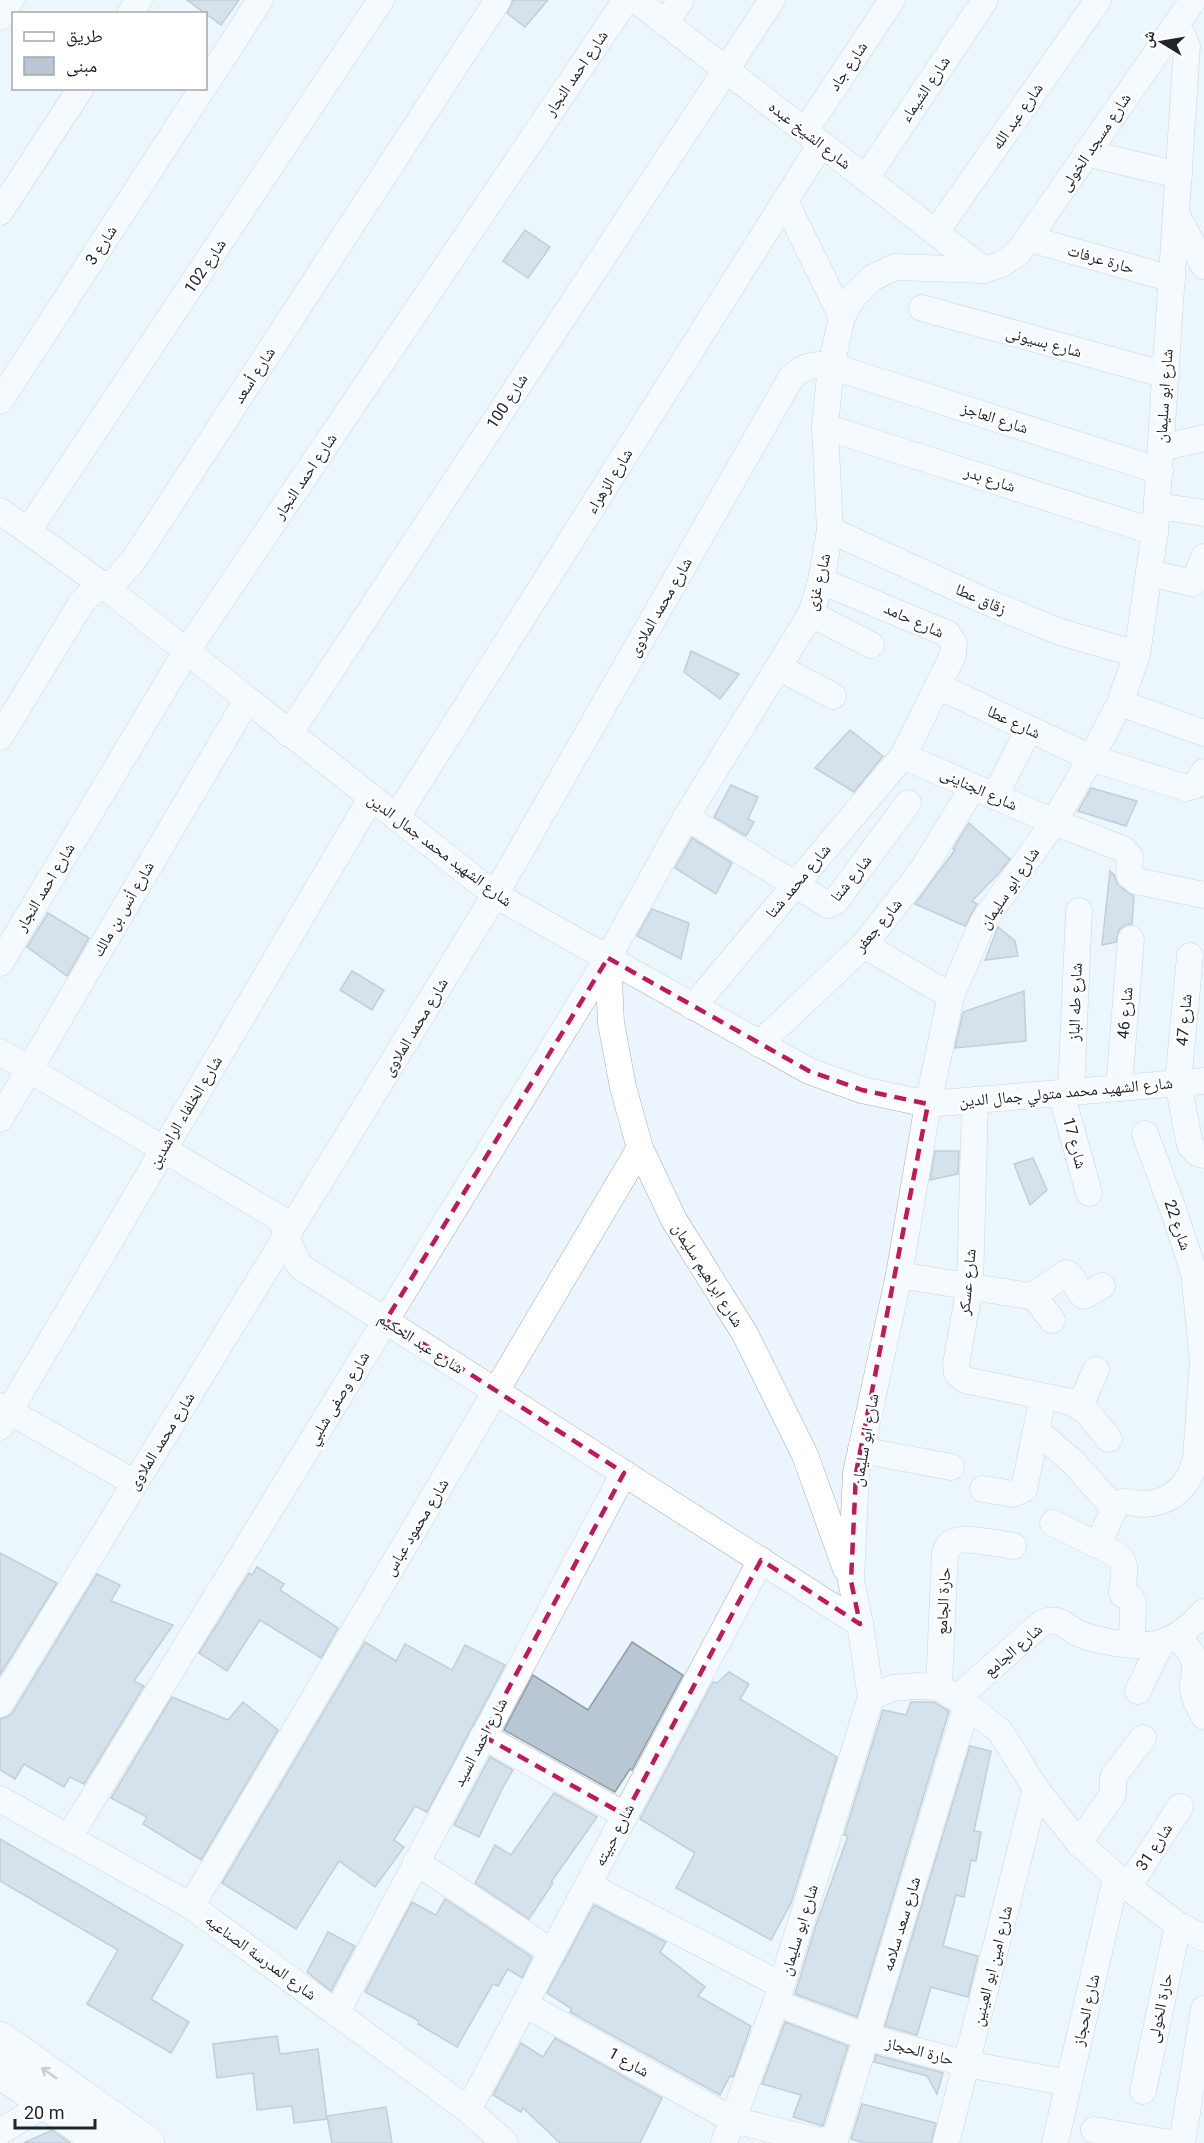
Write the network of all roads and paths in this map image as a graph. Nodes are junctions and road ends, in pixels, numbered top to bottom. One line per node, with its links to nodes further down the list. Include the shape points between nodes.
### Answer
1 (11, 0): 13 (street)
2 (260, 0): 17 (street)
3 (381, 0): 44 (street, شارع 102)
4 (498, 0): 49 (street, شارع أسعد, via 133,561 115,581)
5 (626, 0): 52 (street, شارع احمد النجار)
6 (636, 0): 14 (street, شارع الشيخ عبده)
7 (681, 0): 14 (street)
8 (772, 0): 16 (street, شارع 100)
9 (892, 0): 20 (street, شارع جاد)
10 (985, 0): 23 (street, شارع الشيماء)
11 (1098, 0): 27 (street, شارع عبد الله)
12 (1193, 0): 15 (street, شارع مسجد الخولى)
13 (0, 16)
14 (665, 23): 16 (street, شارع الشيخ عبده)
15 (1172, 30): 21 (street, شارع مسجد الخولى); 22 (street, شارع ابو سليمان, via 1182,35 1187,46)
16 (725, 69): 20 (street, شارع الشيخ عبده); 61 (street, شارع 100)
17 (207, 82)
18 (80, 90): 25 (street)
19 (202, 90): 36 (street, شارع 3)
20 (813, 137): 23 (street, شارع الشيخ عبده); 24 (street, شارع الزهراء)
21 (1086, 153): 22 (street); 28 (street, شارع مسجد الخولى)
22 (1179, 175): 26 (street, شارع ابو سليمان)
23 (866, 178): 27 (street, شارع الشيخ عبده)
24 (785, 201): 33 (street); 70 (street, شارع الزهراء)
25 (0, 212)
26 (1176, 214): 29 (street); 31 (street, شارع ابو سليمان)
27 (936, 232): 30 (street, شارع الشيخ عبده)
28 (1030, 238): 30 (street, شارع مسجد الخولى, via 1018,254); 31 (street, حارة عرفات)
29 (1204, 266)
30 (984, 270): 33 (street, شارع غزى, via 895,267 872,278 854,296)
31 (1172, 279): 35 (street, شارع ابو سليمان)
32 (922, 308): 35 (street, شارع بسيونى)
33 (842, 317): 34 (street, شارع غزى)
34 (831, 366): 37 (street, شارع غزى); 39 (street, شارع العاجز); 74 (street, شارع محمد الملاوى, via 809,366 791,378)
35 (1166, 375): 39 (street, شارع ابو سليمان)
36 (0, 401)
37 (825, 427): 43 (street, شارع غزى); 45 (street, شارع بدر)
38 (1204, 438): 39 (street)
39 (1160, 459): 40 (street, شارع ابو سليمان)
40 (1157, 506): 41 (street); 45 (street, شارع ابو سليمان)
41 (1204, 513)
42 (1, 514): 44 (street, شارع الشهيد محمد جمال الدين)
43 (830, 530): 48 (street, شارع غزى); 53 (street, زقاق عطا, via 1060,632)
44 (28, 531): 49 (street, شارع الشهيد محمد جمال الدين)
45 (1155, 532): 47 (street, شارع ابو سليمان)
46 (1204, 556): 47 (street, via 1192,583)
47 (1149, 573): 53 (street, شارع ابو سليمان)
48 (821, 581): 50 (street, شارع غزى); 55 (street, شارع حامد, via 948,634 955,649)
49 (104, 586): 52 (street, شارع الشهيد محمد جمال الدين); 62 (street, شارع أسعد, via 82,602)
50 (811, 614): 51 (street); 54 (street, شارع غزى)
51 (872, 645)
52 (186, 652): 57 (street, شارع الشهيد محمد جمال الدين); 80 (street, شارع احمد النجار)
53 (1137, 654): 58 (street, شارع ابو سليمان)
54 (778, 667): 56 (street); 69 (street, شارع غزى)
55 (938, 686): 59 (street, شارع عطا); 63 (street, شارع حامد)
56 (833, 696)
57 (247, 700): 61 (street, شارع الشهيد محمد جمال الدين); 85 (street, شارع أنس بن مالك)
58 (1120, 703): 60 (street); 64 (street, شارع ابو سليمان)
59 (1029, 729): 64 (street, شارع عطا); 66 (street, شارع جعفر)
60 (1204, 733)
61 (290, 734): 67 (street, شارع الشهيد محمد جمال الدين)
62 (0, 737)
63 (903, 756): 66 (street, شارع الجناينى); 72 (street, شارع محمد شتا)
64 (1091, 758): 65 (street, via 1186,788 1196,785); 71 (street, شارع ابو سليمان)
65 (1204, 772)
66 (984, 792): 71 (street, شارع الجناينى); 77 (street, شارع جعفر)
67 (371, 798): 70 (street, شارع الشهيد محمد جمال الدين); 95 (street, شارع الخلفاء الراشدين)
68 (908, 803): 72 (street, شارع شتا, via 833,903 823,904)
69 (686, 816): 72 (street, شارع شتا); 79 (street, شارع غزى)
70 (396, 818): 74 (street, شارع الشهيد محمد جمال الدين)
71 (1054, 822): 73 (street, شارع الجناينى, via 1123,849 1130,857 1129,874 1133,879); 81 (street, شارع ابو سليمان, via 983,922)
72 (794, 885): 82 (street, شارع محمد شتا)
73 (1204, 895)
74 (495, 896): 79 (street, شارع الشهيد محمد جمال الدين); 98 (street, شارع محمد الملاوى)
75 (1079, 911): 89 (street, شارع طه الباز)
76 (1131, 939): 88 (street, شارع 46)
77 (864, 945): 81 (street); 83 (street, شارع جعفر)
78 (1190, 956): 87 (street, شارع 47)
79 (608, 958): 82 (street, شارع الشهيد محمد جمال الدين); 94 (street, شارع ابراهيم سليمان, via 611,1023 623,1088); 103 (street, شارع وصفى شلبي)
80 (0, 963)
81 (951, 996): 91 (street, شارع ابو سليمان)
82 (693, 1007): 83 (street, شارع الشهيد محمد جمال الدين)
83 (759, 1044): 91 (street, شارع الشهيد محمد جمال الدين, via 820,1075 862,1090)
84 (0, 1052): 85 (street, شارع عبد الحكيم)
85 (29, 1069): 92 (street, شارع أنس بن مالك); 95 (street, شارع عبد الحكيم)
86 (1204, 1081): 87 (street, شارع الشهيد محمد متولي جمال الدين)
87 (1178, 1083): 88 (street, شارع الشهيد محمد متولي جمال الدين); 96 (street, شارع 47, via 1190,1144)
88 (1119, 1088): 89 (street, شارع الشهيد محمد متولي جمال الدين)
89 (1066, 1093): 90 (street, شارع الشهيد محمد متولي جمال الدين); 97 (street, شارع 17)
90 (975, 1100): 91 (street, شارع الشهيد محمد متولي جمال الدين); 100 (street, شارع عسكر)
91 (928, 1104): 99 (street, شارع ابو سليمان)
92 (0, 1119)
93 (1145, 1134): 117 (street, شارع 22, via 1194,1273 1203,1360 1196,1458 1188,1480 1173,1496 1142,1504 1124,1501)
94 (640, 1148): 106 (street, شارع محمود عباس); 122 (street, شارع ابراهيم سليمان, via 674,1220 746,1334 805,1455)
95 (164, 1149): 98 (street, شارع عبد الحكيم, via 279,1218); 109 (street, شارع الخلفاء الراشدين)
96 (1204, 1155)
97 (1089, 1193)
98 (288, 1236): 103 (street, شارع عبد الحكيم, via 289,1247 301,1266); 115 (street, شارع محمد الملاوى)
99 (898, 1275): 100 (street); 112 (street, شارع ابو سليمان)
100 (970, 1286): 102 (street); 107 (street, شارع عسكر, via 957,1373 965,1380)
101 (1102, 1286): 102 (street, via 1082,1295 1066,1273)
102 (1033, 1295): 104 (street)
103 (386, 1320): 106 (street, شارع عبد الحكيم); 139 (street, شارع وصفى شلبي)
104 (1052, 1320)
105 (1096, 1371): 108 (street)
106 (496, 1391): 114 (street, شارع عبد الحكيم); 144 (street, شارع محمود عباس)
107 (1043, 1396): 108 (street, شارع عسكر); 110 (street)
108 (1080, 1406): 111 (street)
109 (3, 1415): 115 (street)
110 (1037, 1431): 116 (street, via 1024,1489 1013,1494); 117 (street)
111 (1108, 1439)
112 (861, 1450): 113 (street); 122 (street, شارع ابو سليمان, via 856,1473)
113 (951, 1467)
114 (624, 1473): 121 (street, شارع عبد الحكيم); 133 (street, شارع احمد السيد)
115 (135, 1483): 131 (street, شارع محمد الملاوى)
116 (983, 1489)
117 (1114, 1508): 119 (street)
118 (1053, 1523): 119 (street)
119 (1098, 1545): 126 (street, via 1123,1560 1122,1592 1133,1602)
120 (1013, 1546): 130 (street, حارة الجامع, via 960,1540 950,1544 945,1553)
121 (761, 1560): 124 (street, شارع عبد الحكيم); 138 (street, شارع حبيته)
122 (851, 1581): 124 (street, شارع ابو سليمان)
123 (1204, 1612): 125 (street, via 1187,1630)
124 (860, 1624): 129 (street, شارع ابو سليمان)
125 (1167, 1640): 126 (street, شارع الجامع); 127 (street, via 1189,1650); 128 (street)
126 (1132, 1645): 130 (street, شارع الجامع, via 1104,1641 1075,1632 1059,1621 1047,1620)
127 (1200, 1672): 132 (street, via 1192,1686)
128 (1138, 1691)
129 (871, 1697): 130 (street, via 893,1688 916,1686); 148 (street, شارع ابو سليمان)
130 (954, 1697): 135 (street, via 1000,1731); 152 (street, شارع سعد سلامه)
131 (0, 1704)
132 (1204, 1716)
133 (483, 1736): 138 (street); 141 (street, شارع احمد السيد)
134 (1143, 1738): 140 (street, via 1113,1777 1113,1794)
135 (1036, 1789): 140 (street); 154 (street, شارع امين ابو العينين)
136 (0, 1799): 139 (street, شارع المدرسة الصناعيه)
137 (1180, 1807): 142 (street, شارع 31)
138 (625, 1815): 143 (street, شارع حبيته)
139 (69, 1838): 144 (street, شارع المدرسة الصناعيه)
140 (1079, 1843): 142 (street)
141 (416, 1862): 147 (street); 151 (street, شارع احمد السيد)
142 (1122, 1882): 145 (street); 156 (street, شارع الحجاز)
143 (588, 1885): 147 (street, شارع حبيته); 148 (street, حارة الحجاز)
144 (191, 1906): 151 (street, شارع المدرسة الصناعيه)
145 (1178, 1925): 146 (street); 157 (street, حارة الخولى)
146 (1204, 1938)
147 (552, 1952): 149 (street, شارع حبيته)
148 (779, 1994): 152 (street, حارة الحجاز); 162 (street, شارع ابو سليمان)
149 (524, 2004): 159 (street, شارع حبيته); 162 (street, شارع 1)
150 (1204, 2009): 171 (street)
151 (337, 2012): 159 (street, شارع المدرسة الصناعيه)
152 (867, 2037): 154 (street, حارة الحجاز); 167 (street, شارع سعد سلامه)
153 (0, 2038): 164 (main road, one-way to 153)
154 (967, 2064): 156 (street, حارة الحجاز); 168 (street, شارع امين ابو العينين)
155 (0, 2072): 158 (main road)
156 (1069, 2083): 169 (street, شارع الحجاز)
157 (1143, 2091)
158 (46, 2103): 161 (street); 163 (main road)
159 (468, 2110): 165 (street, شارع المدرسة الصناعيه)
160 (1094, 2130): 170 (street)
161 (0, 2132)
162 (729, 2132): 166 (street, شارع 1)
163 (103, 2143)
164 (148, 2143)
165 (505, 2143)
166 (828, 2143)
167 (834, 2143)
168 (946, 2143)
169 (1055, 2143)
170 (1170, 2143)
171 (1182, 2143)

